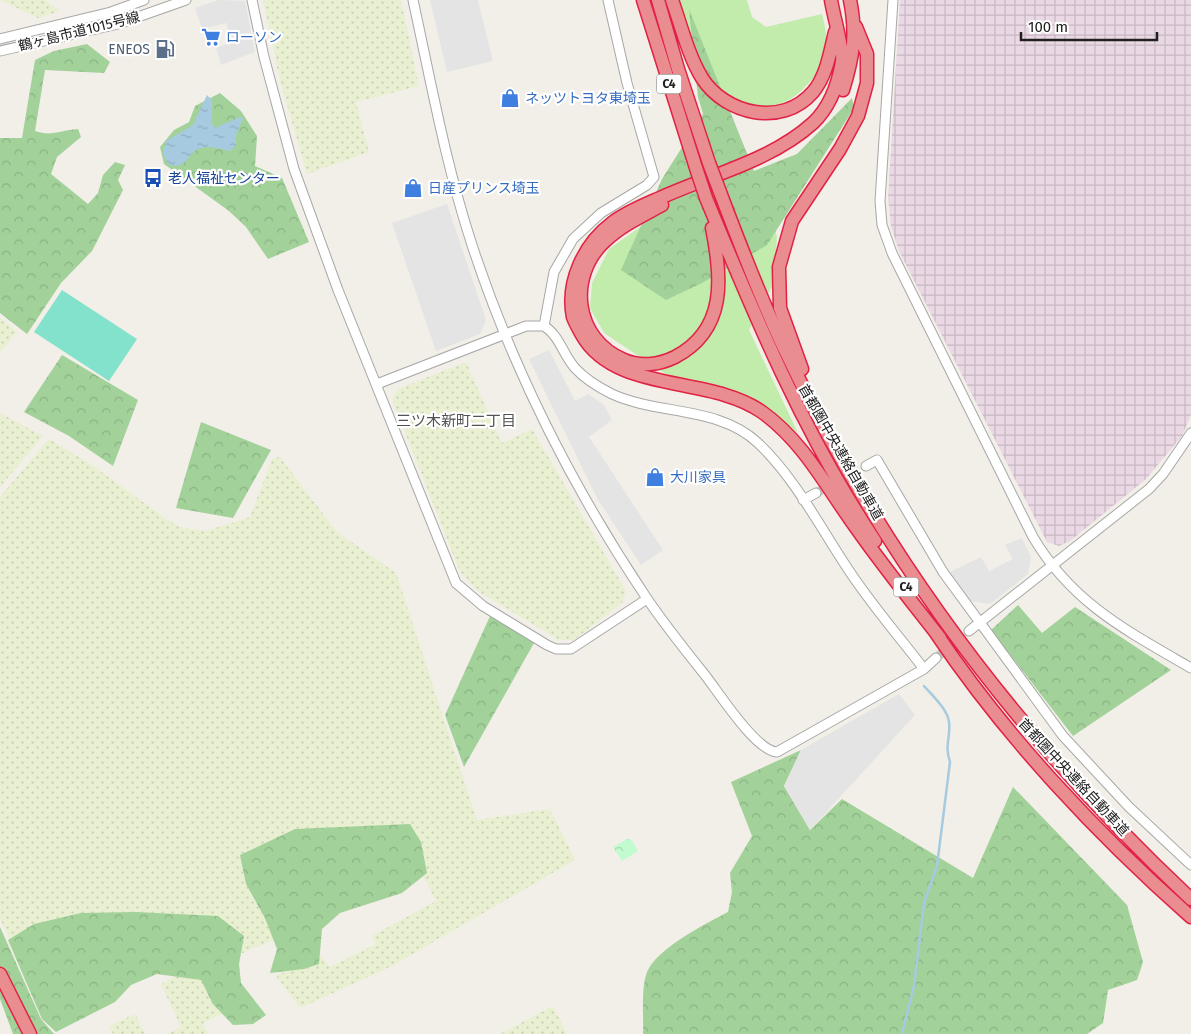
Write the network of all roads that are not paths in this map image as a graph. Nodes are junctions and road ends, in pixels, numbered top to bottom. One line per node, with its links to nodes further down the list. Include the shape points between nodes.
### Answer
1 (144, 0): 14 (street, 鶴ヶ島市道1015号線, via 111,12)
2 (186, 0): 15 (street, 鶴ヶ島市道1015号線, via 118,24)
3 (252, 0): 19 (street, via 294,168 338,290)
4 (413, 0): 18 (street, via 444,144 472,245)
5 (608, 0): 17 (street, via 654,177 647,185 601,213 573,239 554,272)
6 (644, 0): 16 (highway, 首都圏中央連絡自動車道 / C4, bridge)
7 (658, 0): 20 (highway, 首都圏中央連絡自動車道 / C4, bridge, via 720,192 760,294)
8 (672, 0): 13 (highway, via 702,78 717,96 737,109 756,113 776,112 795,105 812,93 824,75)
9 (831, 0): 13 (highway)
10 (850, 0): 12 (highway)
11 (893, 0): 25 (street, via 882,169 882,225 913,297 1033,537)
12 (855, 25): 16 (highway, via 850,67 842,91 831,114 814,132 773,159 672,200 626,224 590,259 580,288 582,312 593,335 624,360 647,365 668,361 704,335 714,315 719,289 719,260); 20 (highway, via 867,54 867,83 858,116 792,221 779,267 780,308)
13 (836, 29): 29 (highway, via 843,59 833,96 815,121 788,143 612,222 592,242 580,263 571,290 574,319 587,343 607,361 644,376 722,393 761,410 792,437)
14 (0, 39)
15 (0, 51)
16 (706, 198): 29 (highway, 首都圏中央連絡自動車道 / C4, via 782,377 827,463)
17 (544, 326): 18 (street, via 526,326); 24 (street, via 552,331 575,369 612,393 631,401 712,418 741,431 757,442)
18 (504, 334): 19 (street); 26 (street, via 543,420 590,509)
19 (377, 384): 26 (street, via 448,567 456,583 473,599 547,645 563,649 571,649)
20 (819, 417): 34 (highway, 首都圏中央連絡自動車道 / C4, via 911,573 971,659 1107,818)
21 (1191, 433): 25 (street, via 1164,474 1149,489)
22 (866, 466): 27 (street, via 877,460 921,537)
23 (816, 493): 24 (street)
24 (803, 500): 32 (street, via 847,569)
25 (1052, 567): 27 (street); 31 (street, via 1086,602)
26 (647, 599): 32 (street, via 734,713 762,746 772,752 781,751)
27 (980, 623): 28 (street); 33 (street, via 1063,736 1129,807)
28 (969, 631)
29 (940, 638): 35 (highway, 首都圏中央連絡自動車道 / C4, via 1049,774 1142,872)
30 (936, 658): 32 (street)
31 (1191, 668)
32 (924, 669)
33 (1191, 865)
34 (1191, 899)
35 (1191, 917)
36 (0, 974): 37 (highway)
37 (30, 1034)

